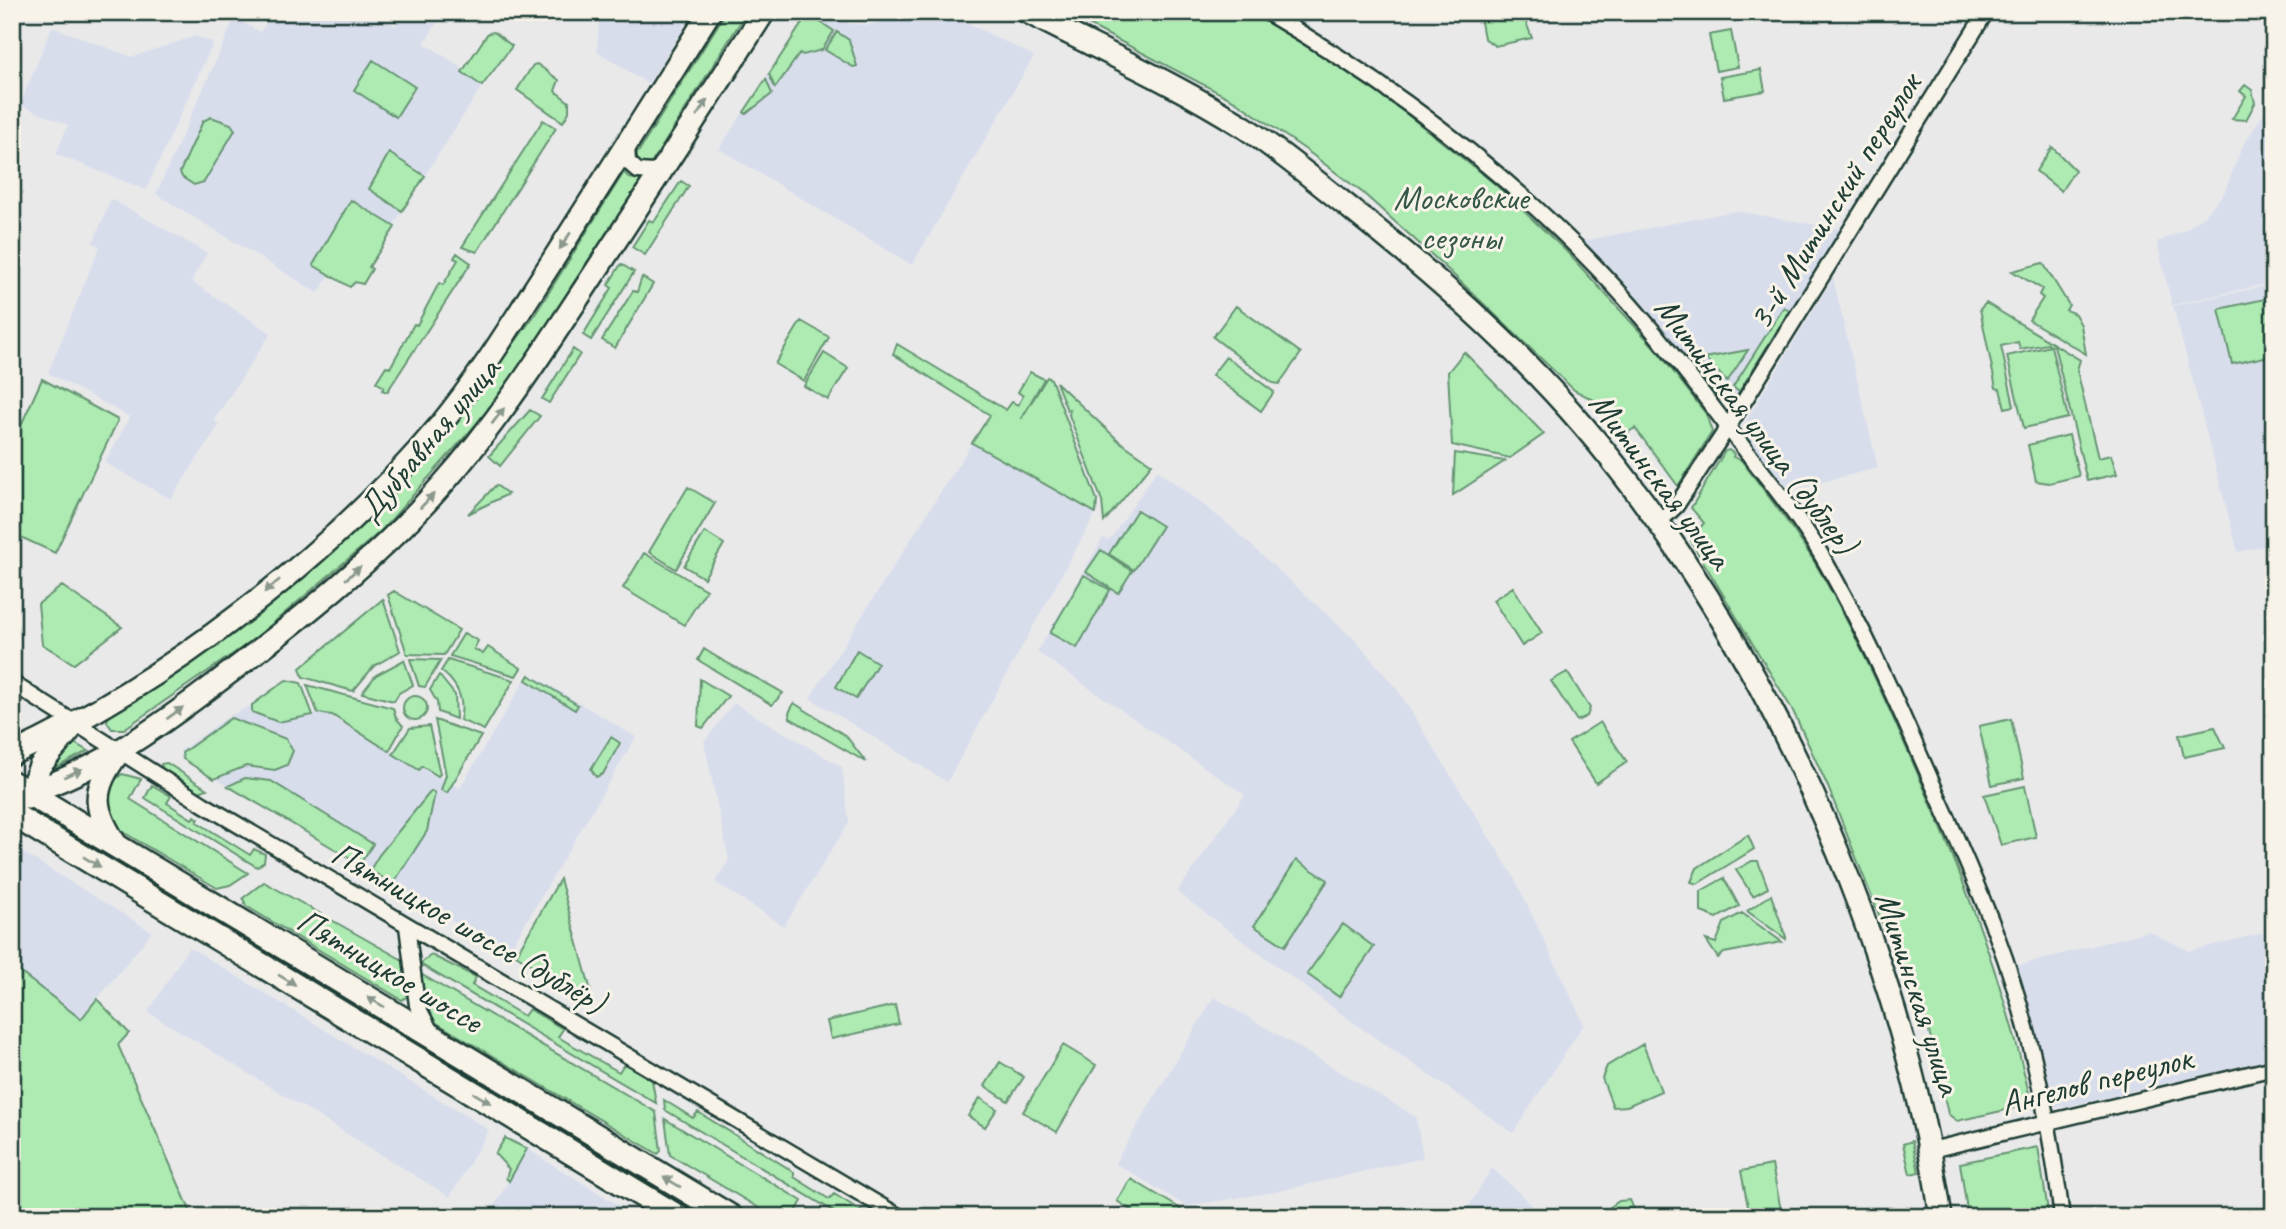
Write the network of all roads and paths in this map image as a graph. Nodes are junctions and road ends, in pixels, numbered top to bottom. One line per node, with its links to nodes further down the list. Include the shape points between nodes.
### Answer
1 (710, 12): 7 (main road, Дубравная улица)
2 (764, 12): 6 (main road, Дубравная улица)
3 (1027, 12): 10 (main road, Митинская улица, via 1245,128 1366,220 1540,378)
4 (1266, 12): 9 (street, Митинская улица (дублер), via 1393,94 1510,186 1589,259 1638,313)
5 (1986, 12): 9 (street, 3-й Митинский переулок)
6 (750, 23): 8 (main road, Дубравная улица, one-way to 6)
7 (629, 141): 8 (street, via 626,155 635,170 648,173); 12 (main road, Дубравная улица, one-way to 12, via 480,373 397,475 235,617)
8 (665, 165): 13 (main road, Дубравная улица, one-way to 8, via 283,633 367,561 441,487 515,395)
9 (1728, 427): 10 (street, 3-й Митинский переулок, via 1676,506); 22 (street, Митинская улица (дублер), via 1817,548 1885,675 1998,939)
10 (1658, 523): 23 (main road, Митинская улица, via 1714,608 1774,716 1834,844 1893,1003)
11 (12, 682): 12 (street, Пятницкое шоссе (дублёр))
12 (75, 725): 13 (street, Пятницкое шоссе (дублёр)); 14 (main road, Дубравная улица); 15 (main road, Дубравная улица)
13 (119, 752): 15 (main road, Дубравная улица, one-way to 13); 18 (main road, via 104,772 97,805); 19 (street, Пятницкое шоссе (дублёр))
14 (12, 754)
15 (17, 791): 17 (main road); 18 (main road, Пятницкое шоссе)
16 (12, 814): 17 (main road, Пятницкое шоссе)
17 (34, 827): 24 (main road, Пятницкое шоссе, one-way to 24)
18 (118, 847): 20 (main road, Пятницкое шоссе, one-way to 18)
19 (407, 926): 20 (street, via 417,1005); 26 (street, Пятницкое шоссе (дублёр))
20 (435, 1038): 25 (main road, Пятницкое шоссе, one-way to 20)
21 (2274, 1068): 22 (street, Ангелов переулок)
22 (2046, 1123): 23 (street, Ангелов переулок); 28 (street, Митинская улица (дублер))
23 (1931, 1150): 27 (main road, Митинская улица)
24 (678, 1217)
25 (731, 1217)
26 (900, 1217)
27 (1941, 1217)
28 (2062, 1217)

